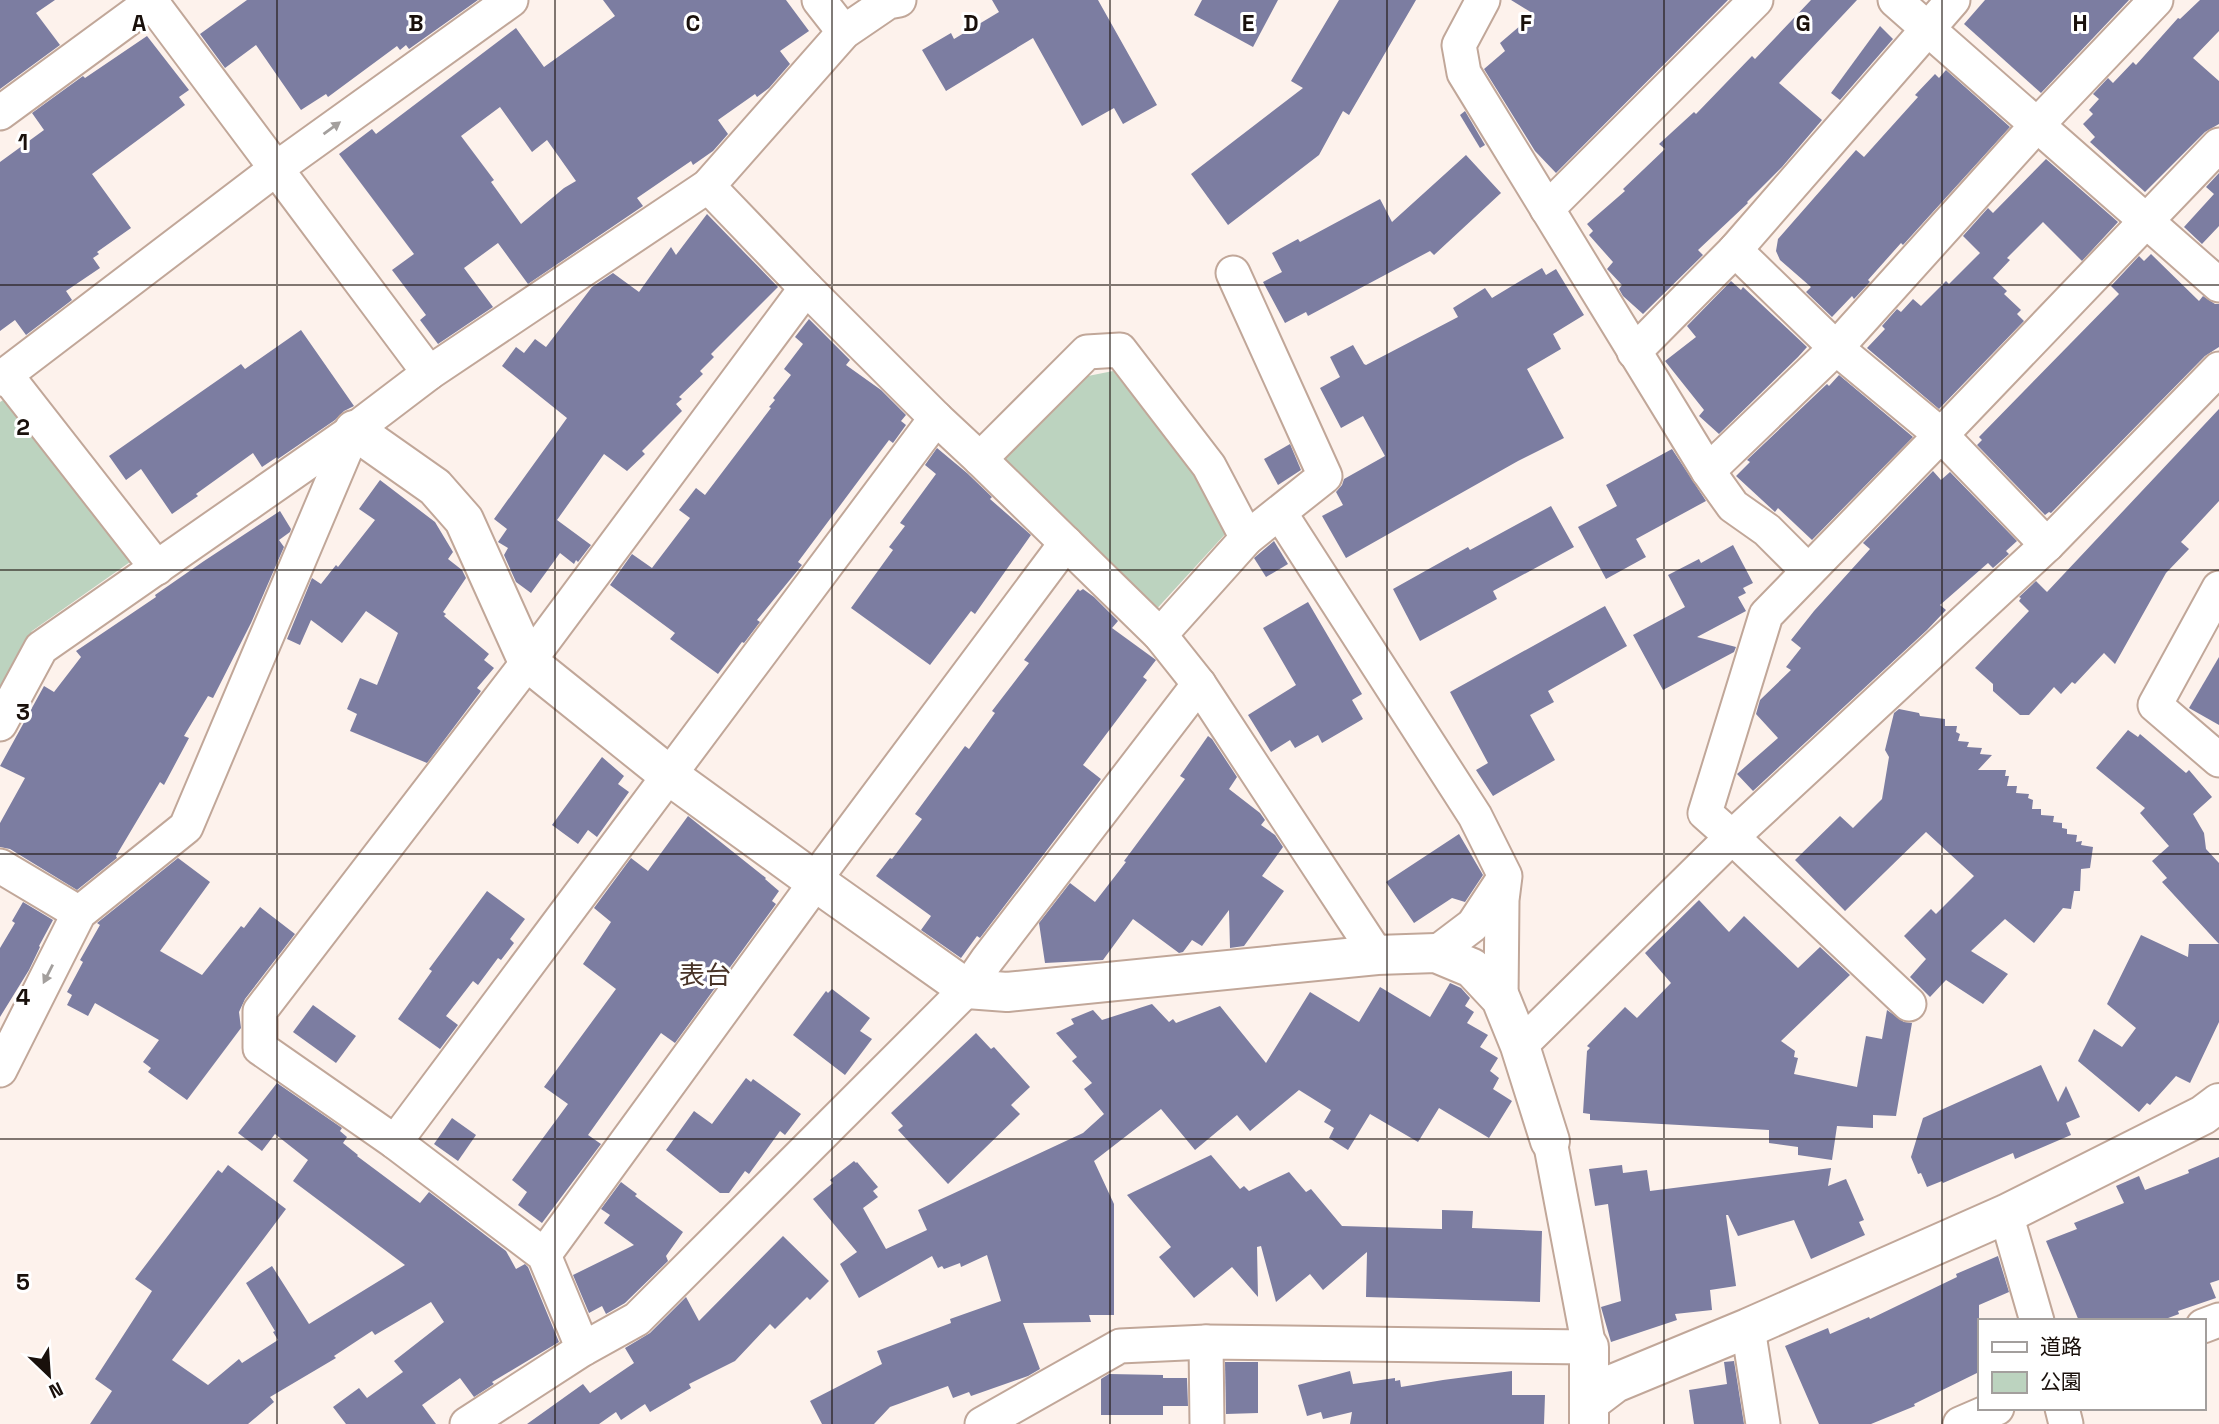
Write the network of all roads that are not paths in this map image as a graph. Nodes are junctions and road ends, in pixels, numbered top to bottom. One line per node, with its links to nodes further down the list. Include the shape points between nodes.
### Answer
1 (512, 0): 15 (street, one-way to 1)
2 (819, 0): 11 (street)
3 (899, 0): 11 (street, via 888,2)
4 (1483, 0): 17 (street, via 1459,45 1464,73)
5 (1756, 0): 17 (street)
6 (1895, 0): 10 (street)
7 (1953, 0): 10 (street)
8 (2156, 0): 13 (street)
9 (152, 1): 12 (street); 15 (street)
10 (1927, 29): 13 (street); 19 (street)
11 (844, 32): 16 (street)
12 (0, 113)
13 (2037, 125): 18 (street); 23 (street)
14 (2219, 145): 18 (street)
15 (276, 168): 26 (street); 27 (street)
16 (708, 186): 22 (street); 26 (street)
17 (1547, 209): 24 (street)
18 (2146, 221): 21 (street); 30 (street)
19 (1735, 250): 23 (street); 24 (street)
20 (1233, 273): 33 (street, via 1325,476)
21 (2219, 285)
22 (806, 288): 28 (street); 41 (street)
23 (1836, 348): 30 (street); 32 (street)
24 (1634, 352): 32 (street)
25 (2219, 369): 36 (street)
26 (429, 373): 29 (street)
27 (3, 377): 37 (street)
28 (936, 418): 31 (street); 45 (street)
29 (354, 430): 37 (street); 41 (street, via 435,487 464,520); 50 (street, via 186,827)
30 (1941, 435): 36 (street); 38 (street)
31 (980, 459): 34 (street, via 1087,352 1120,350 1209,467); 35 (street)
32 (1708, 471): 38 (street, via 1733,506 1767,530)
33 (1280, 513): 34 (street); 48 (street, via 1475,816)
34 (1247, 538): 40 (street)
35 (1066, 543): 40 (street); 49 (street)
36 (2047, 545): 46 (street)
37 (157, 568): 43 (street, via 41,648)
38 (1808, 571): 46 (street, via 1766,615 1705,813)
39 (2219, 588): 44 (street, via 2155,705)
40 (1160, 635): 42 (street)
41 (528, 662): 45 (street); 60 (street, via 260,1011 260,1048)
42 (1199, 684): 52 (street); 53 (street)
43 (0, 724)
44 (2219, 760)
45 (670, 776): 49 (street); 60 (street)
46 (1732, 837): 55 (street); 56 (street)
47 (0, 866): 50 (street)
48 (1505, 876): 51 (street, via 1473,925); 54 (street)
49 (816, 883): 53 (street); 62 (street)
50 (79, 913): 57 (street, one-way to 57)
51 (1436, 953): 52 (street); 54 (street, via 1472,968)
52 (1377, 955): 53 (street, via 1007,992)
53 (968, 989): 67 (street, via 637,1319)
54 (1501, 999): 56 (street)
55 (1909, 1004)
56 (1520, 1046): 59 (street)
57 (0, 1070)
58 (2219, 1103): 61 (street)
59 (1550, 1141): 66 (street)
60 (395, 1142): 62 (street)
61 (2006, 1214): 63 (street); 64 (street)
62 (544, 1255): 67 (street)
63 (2036, 1319)
64 (1748, 1328): 69 (street, via 1615,1383); 73 (street)
65 (1206, 1342): 66 (street); 71 (street, via 1120,1346); 72 (street)
66 (1589, 1347): 69 (street)
67 (583, 1349): 70 (street)
68 (1992, 1410): 74 (street)
69 (1590, 1413)
70 (467, 1424)
71 (982, 1424)
72 (1207, 1424)
73 (1763, 1424)
74 (1960, 1424)

